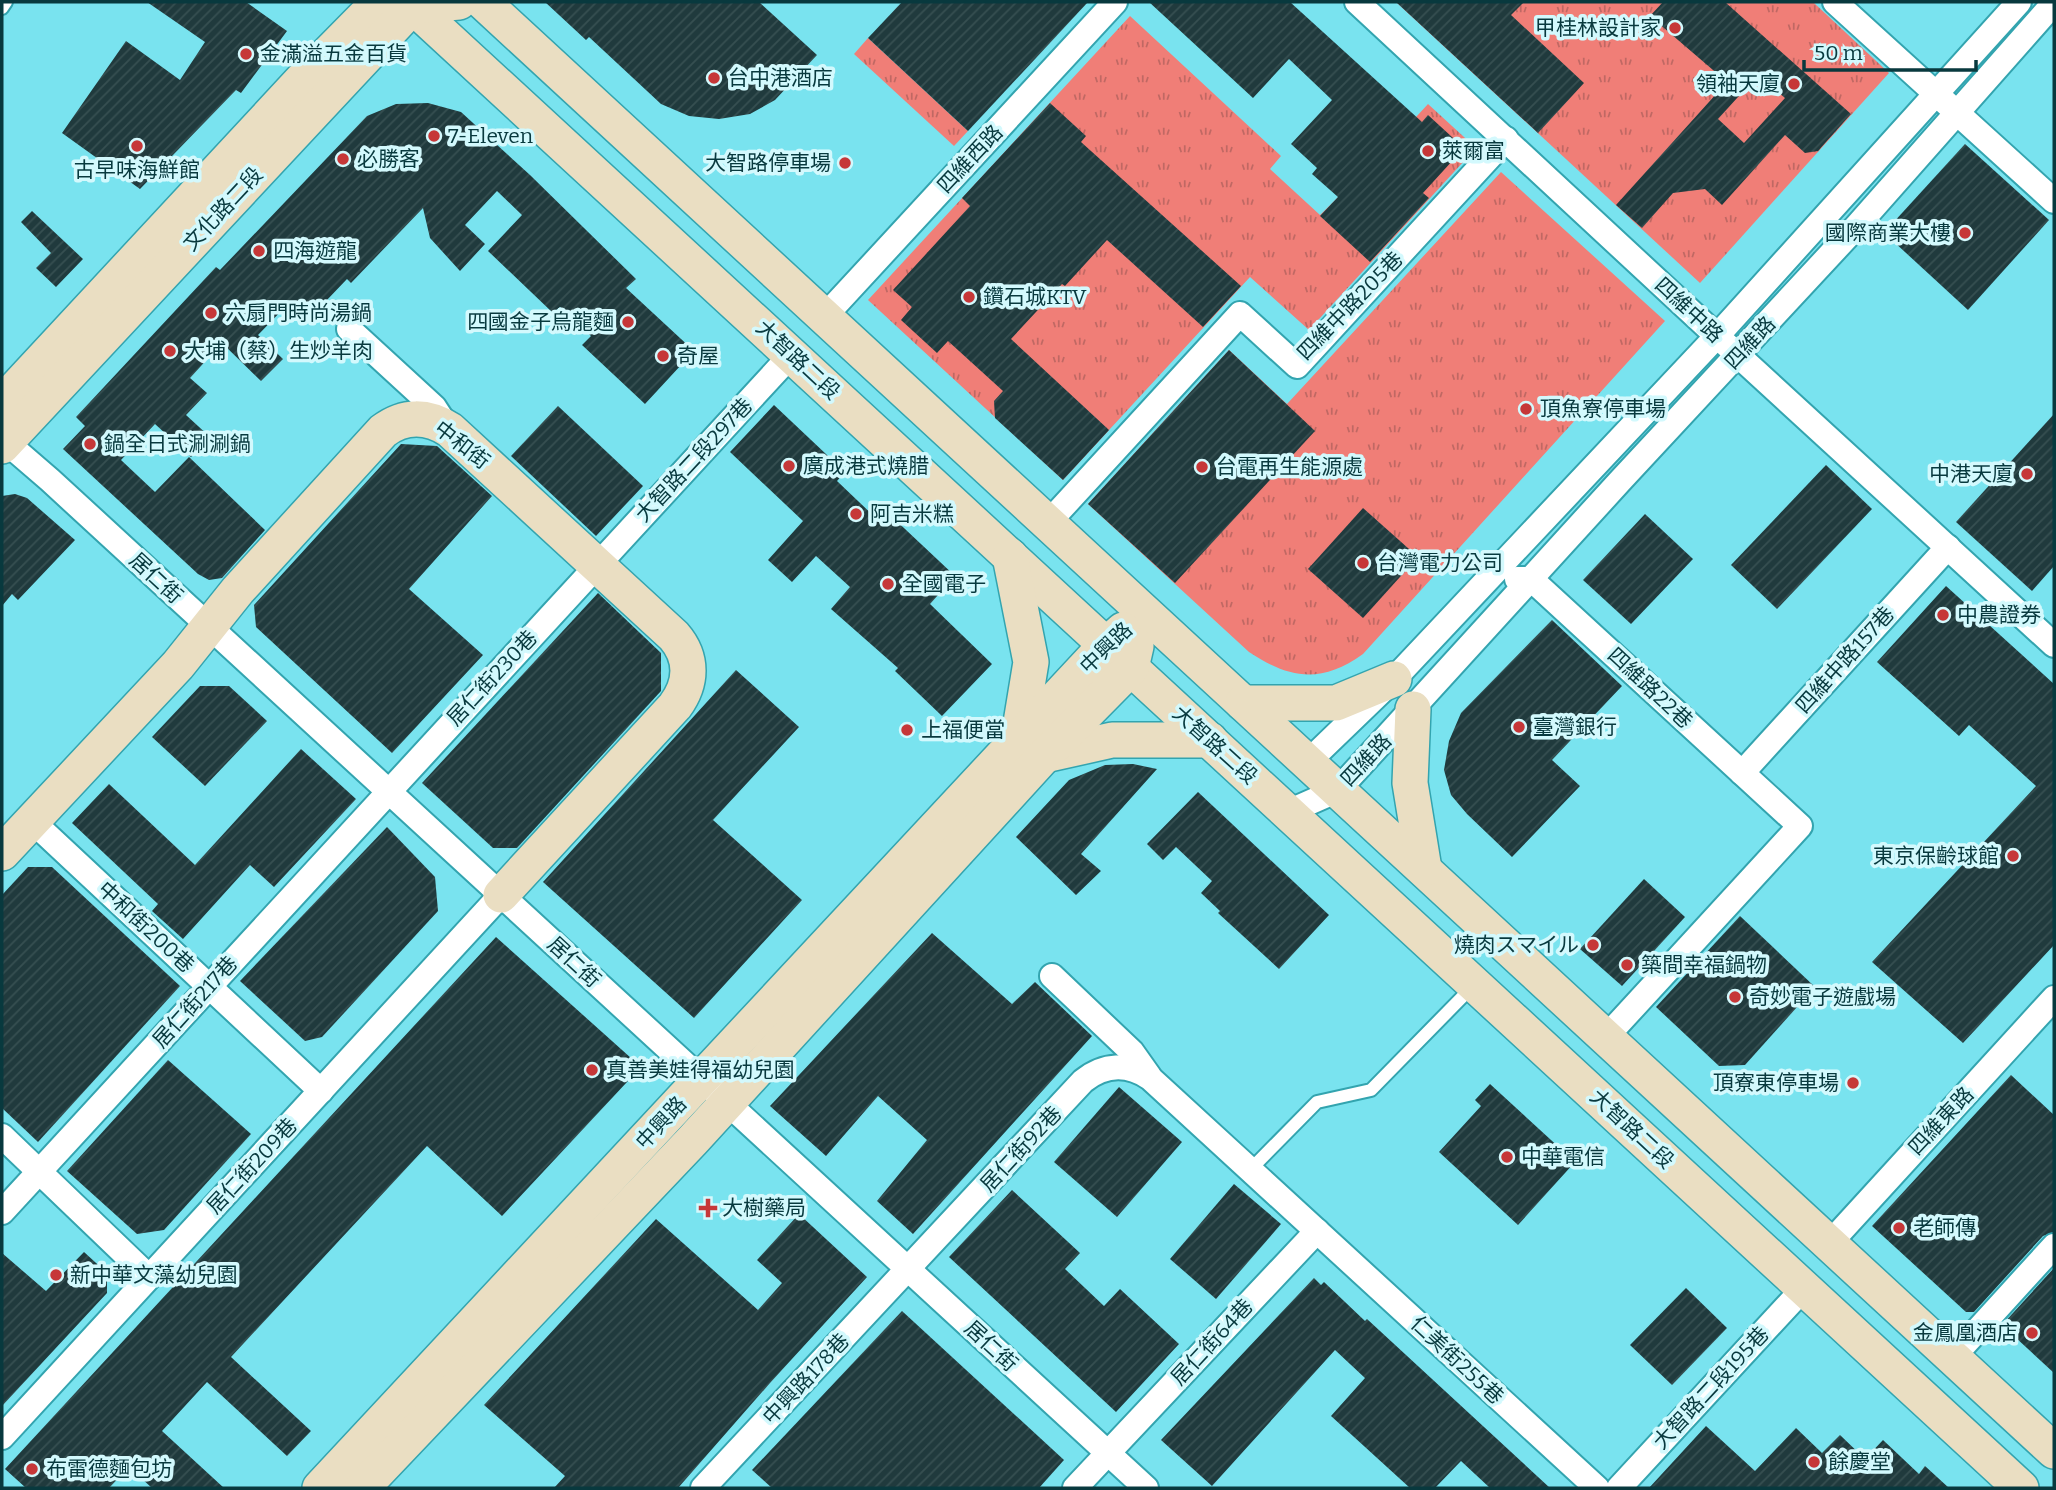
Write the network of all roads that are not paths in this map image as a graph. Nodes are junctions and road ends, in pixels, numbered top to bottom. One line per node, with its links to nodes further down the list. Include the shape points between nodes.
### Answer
1 (6, 2): 11 (lane)
2 (379, 2): 21 (street, 文化路二段)
3 (459, 2): 10 (street)
4 (483, 2): 16 (street)
5 (1115, 2): 16 (street, 四維西路)
6 (1359, 2): 14 (street, 四維中路)
7 (1835, 2): 12 (street)
8 (2020, 2): 12 (street, 四維路)
9 (2054, 3): 13 (street, 四維路)
10 (411, 4): 19 (street, 大智路二段); 23 (street, 文化路二段)
11 (2, 8)
12 (1937, 95): 13 (street); 18 (street, 四維路)
13 (1957, 111): 15 (street); 20 (street, 四維路)
14 (1506, 139): 18 (street, 四維中路); 24 (street, 四維中路205巷, via 1297,366 1240,314)
15 (2054, 201)
16 (824, 317): 24 (street)
17 (349, 329): 22 (street, via 433,407)
18 (1717, 337): 20 (street, 四維中路); 28 (street, 四維路)
19 (792, 354): 26 (street, 大智路二段); 27 (street, 大智路二段297巷)
20 (1739, 355): 25 (street, 四維中路); 29 (street, 四維路)
21 (2, 403)
22 (450, 430): 27 (street, 中和街); 31 (street, 中和街, via 416,418 398,421 383,431)
23 (3, 441): 31 (street, 居仁街)
24 (1048, 523): 30 (street)
25 (1948, 547): 32 (street, 四維中路); 40 (street, 四維中路157巷)
26 (1010, 556): 33 (street, 大智路二段); 38 (street, via 1031,662)
27 (597, 565): 42 (street, 居仁街230巷); 47 (street, 中和街, via 680,643 688,666 685,691)
28 (1488, 579): 29 (street); 34 (street, 四維路)
29 (1531, 579): 36 (street, 四維路); 40 (street, 四維路22巷)
30 (1144, 612): 33 (street, 中興路); 35 (street)
31 (209, 626): 42 (street, 居仁街); 44 (street, 中和街)
32 (2054, 645)
33 (1119, 656): 37 (street, 大智路二段); 38 (street, 中興路)
34 (1394, 679): 35 (street, via 1336,703); 39 (street, 四維路)
35 (1243, 703): 39 (street)
36 (1413, 709): 41 (street, 四維路); 46 (street, via 1410,783)
37 (1209, 740): 38 (street, via 1112,740); 43 (street, 大智路二段)
38 (1031, 748): 54 (street, 中興路); 56 (street, 中興路)
39 (1308, 762): 41 (street); 43 (street, 四維路)
40 (1742, 773): 52 (street, 四維路22巷, via 1800,826)
41 (1338, 790): 43 (street, 四維路); 46 (street)
42 (388, 791): 47 (street, 居仁街); 50 (street, 居仁街217巷)
43 (1288, 812): 49 (street, 大智路二段)
44 (32, 821): 45 (street, 中和街); 50 (street, 中和街200巷)
45 (2, 853)
46 (1424, 869): 52 (street)
47 (501, 895): 54 (street, 居仁街); 55 (street, 居仁街209巷)
48 (1052, 976): 53 (street, 居仁街92巷, via 1132,1052)
49 (1475, 984): 58 (lane, via 1371,1090 1317,1102); 66 (street, 大智路二段)
50 (209, 986): 55 (street, 中和街200巷); 59 (street, 居仁街217巷)
51 (2054, 998): 62 (street, 四維東路)
52 (1606, 1037): 62 (street)
53 (1150, 1078): 58 (street, 居仁街92巷); 64 (street, 居仁街92巷, via 1121,1067 1092,1074)
54 (701, 1081): 56 (street, 居仁街); 71 (street, 中興路)
55 (321, 1091): 65 (street, 居仁街209巷)
56 (726, 1104): 64 (street, 居仁街); 72 (street, 中興路)
57 (2, 1136): 59 (street)
58 (1250, 1170): 61 (street, 居仁街92巷)
59 (39, 1172): 60 (street, 居仁街217巷); 65 (street)
60 (2, 1212)
61 (1317, 1231): 70 (street, 居仁街64巷); 76 (street, 仁美街255巷)
62 (1829, 1244): 67 (street)
63 (2054, 1246): 67 (street)
64 (908, 1269): 70 (street, 居仁街); 73 (street, 中興路178巷)
65 (149, 1277): 68 (street, 居仁街209巷)
66 (1804, 1288): 77 (street, 大智路二段195巷); 78 (street, 大智路二段)
67 (1953, 1357): 69 (street)
68 (2, 1437)
69 (2054, 1451)
70 (1108, 1453): 74 (street, 居仁街64巷); 75 (street, 居仁街)
71 (320, 1488)
72 (362, 1488)
73 (703, 1488)
74 (1075, 1488)
75 (1146, 1488)
76 (1597, 1488)
77 (1619, 1488)
78 (2021, 1488)

